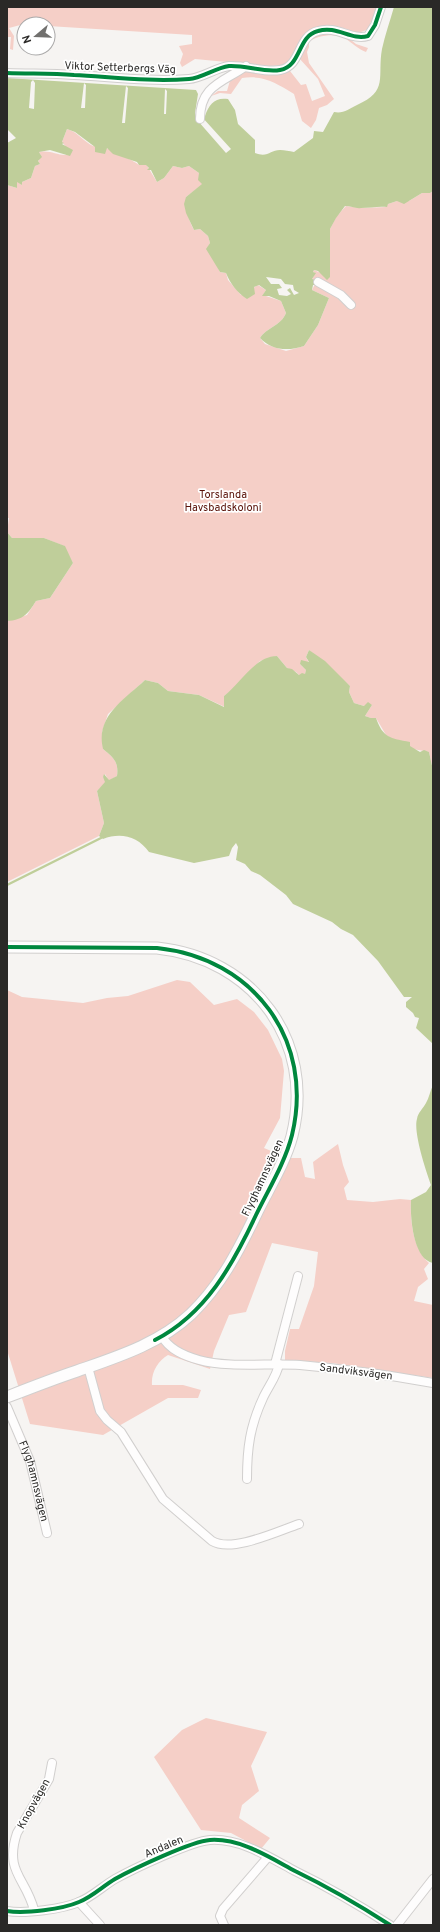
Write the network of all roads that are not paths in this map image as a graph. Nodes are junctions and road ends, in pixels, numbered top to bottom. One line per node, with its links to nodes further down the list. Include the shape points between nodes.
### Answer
1 (381, 7): 2 (street, Viktor Setterbergs Väg, via 368,36 358,38 337,30 317,31 307,37 294,62 285,69)
2 (246, 66): 3 (street, Viktor Setterbergs Väg, via 221,68 190,79); 4 (street, via 207,93)
3 (7, 73)
4 (200, 119)
5 (318, 282): 6 (street, via 342,295)
6 (351, 305)
7 (7, 947): 9 (street, Flyghamnsvägen, via 158,948 190,954 228,970 251,989 273,1016 285,1037 292,1056 297,1090 296,1115 287,1149 224,1276 190,1315)
8 (298, 1276): 10 (street)
9 (162, 1336): 10 (street, Sandviksvägen, via 167,1345 200,1360 215,1363); 11 (street, Flyghamnsvägen)
10 (277, 1364): 12 (street, Sandviksvägen, via 364,1372); 15 (street, via 249,1438)
11 (88, 1367): 13 (street, Flyghamnsvägen); 16 (street, via 100,1411 121,1432 162,1499 212,1541 225,1545 254,1540)
12 (433, 1383)
13 (7, 1397)
14 (7, 1407): 17 (street, Flyghamnsvägen, via 30,1461)
15 (247, 1479)
16 (299, 1524)
17 (47, 1533)
18 (52, 1763): 22 (street, Knopvägen, via 48,1780 17,1834 12,1856 14,1869)
19 (268, 1857): 21 (street, Andalen, via 227,1841 202,1841 115,1879); 25 (street, via 223,1909 220,1916); 26 (street, Andalen, via 355,1902)
20 (433, 1879): 27 (street)
21 (79, 1902): 22 (street, Andalen); 24 (street)
22 (34, 1910): 23 (street, Andalen)
23 (7, 1911)
24 (100, 1925)
25 (224, 1925)
26 (390, 1925)
27 (397, 1925)

